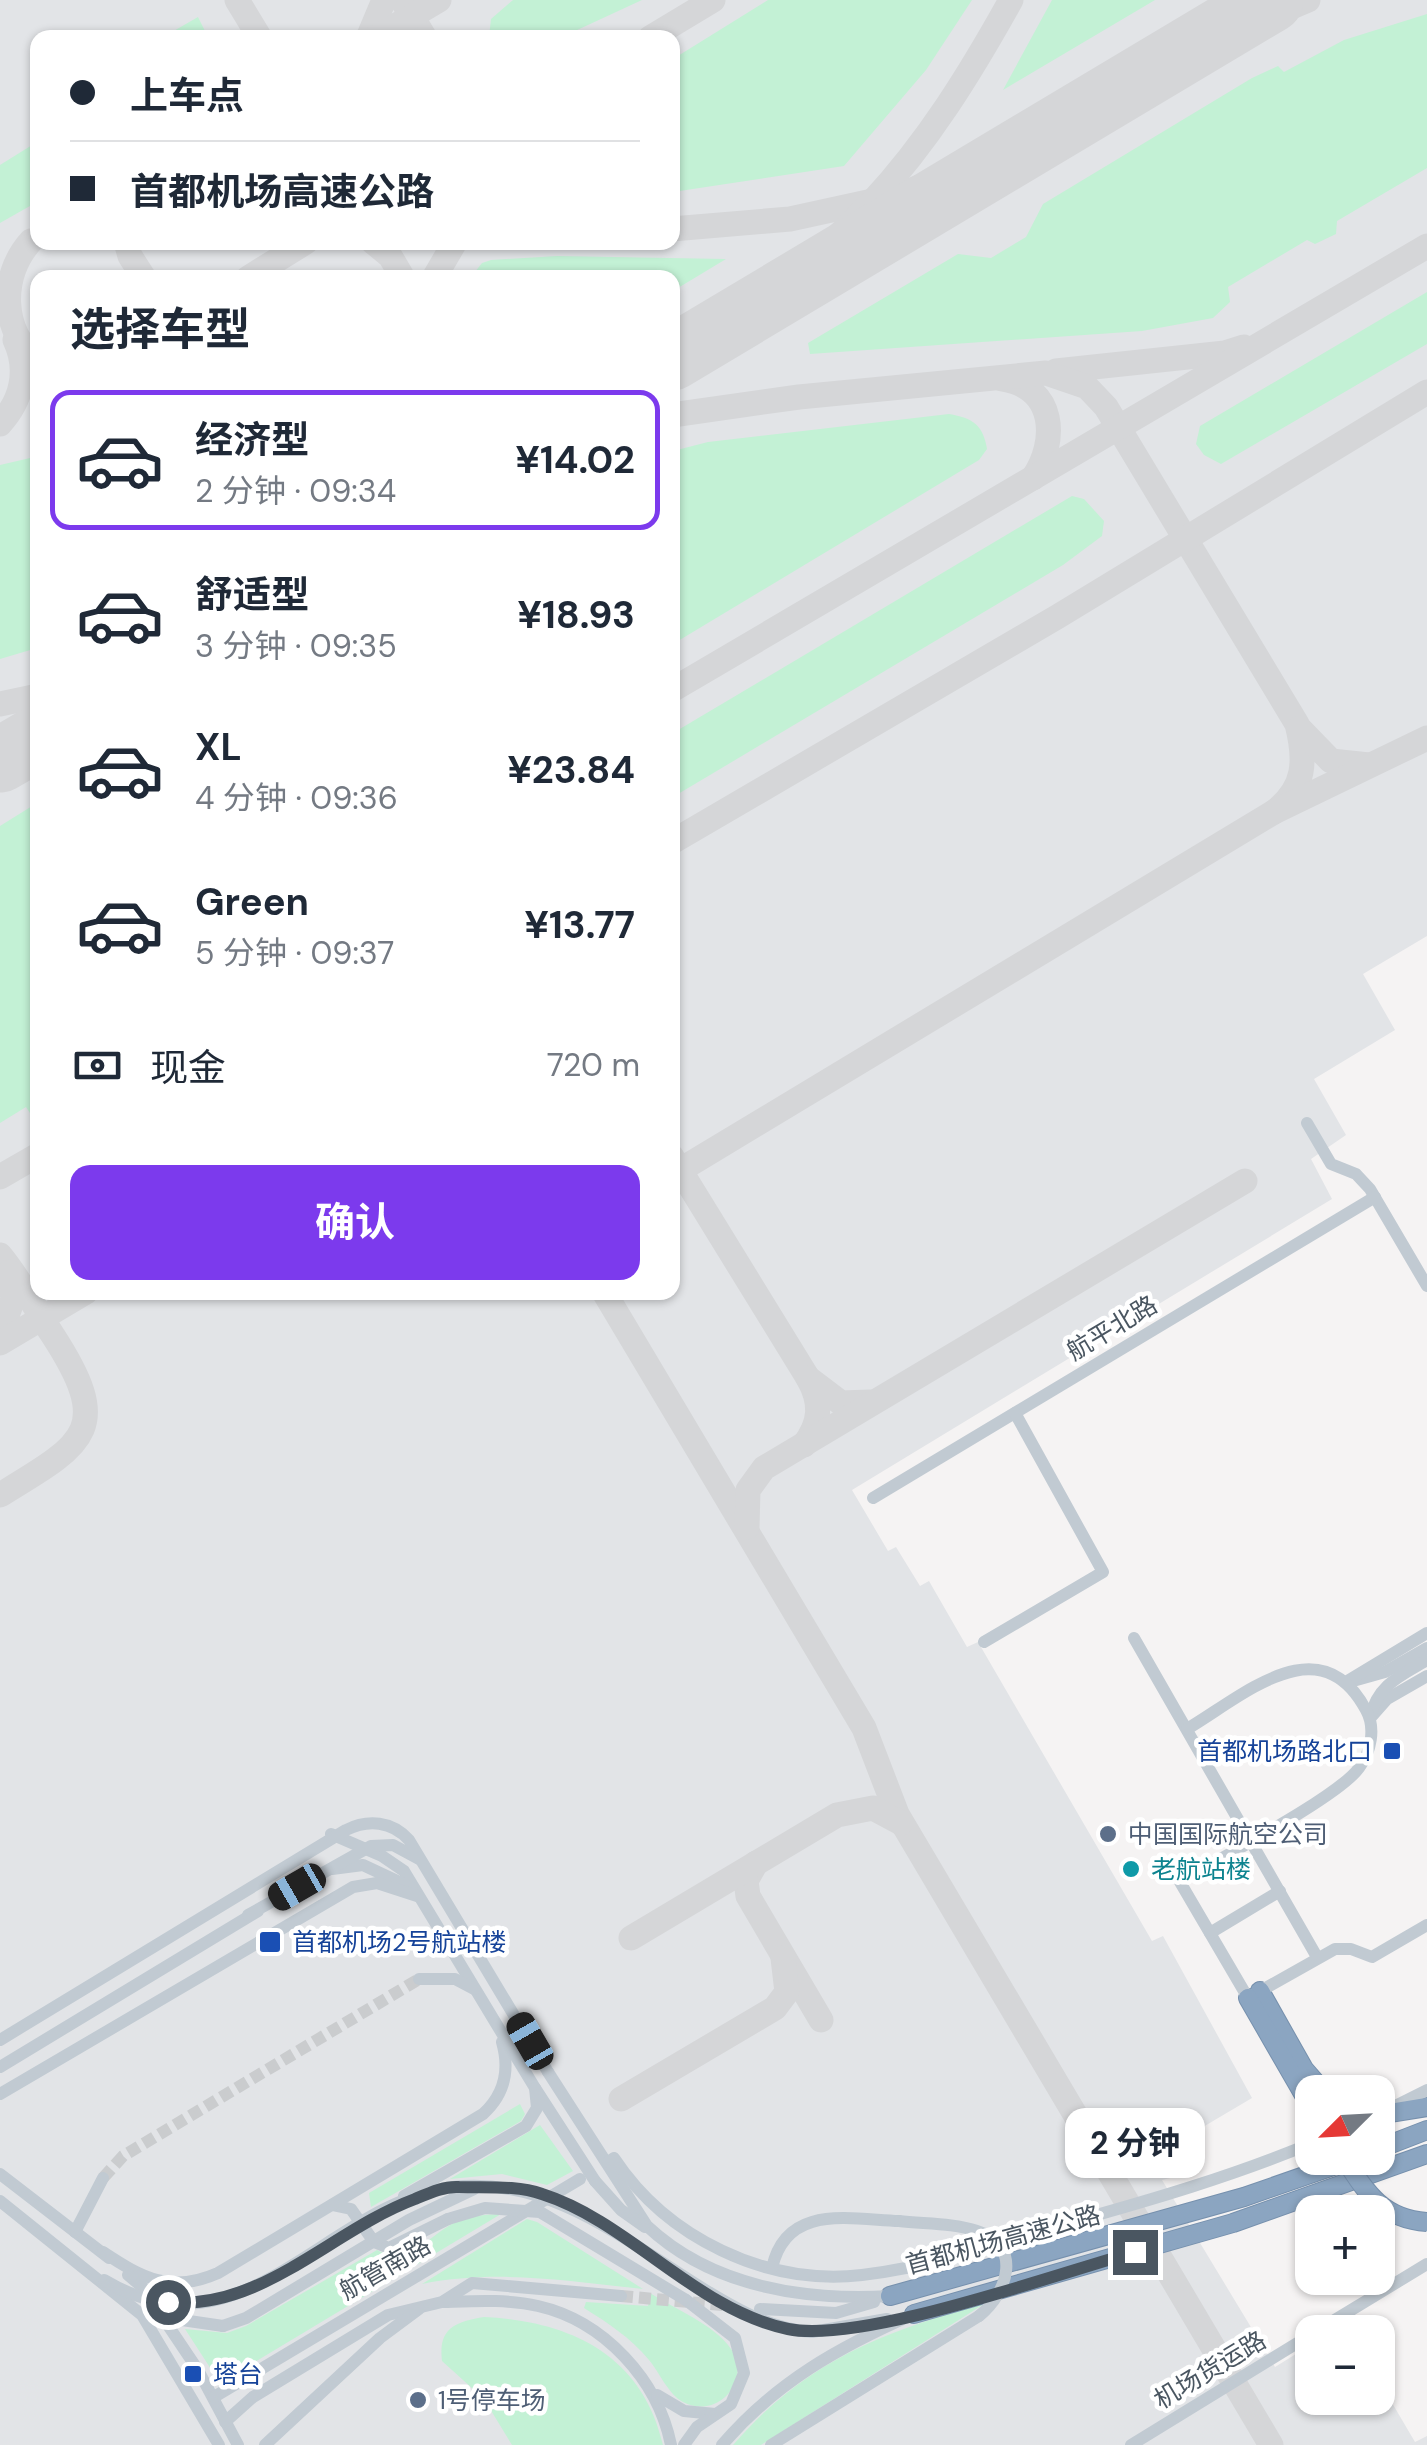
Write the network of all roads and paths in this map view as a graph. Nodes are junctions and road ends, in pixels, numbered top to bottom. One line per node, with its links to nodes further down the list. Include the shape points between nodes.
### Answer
1 (1307, 1123): 2 (street, via 1331,1164 1356,1174)
2 (1375, 1198): 3 (street); 4 (street, 航平北路)
3 (1427, 1286)
4 (1015, 1413): 5 (street, 航平北路); 8 (street, via 1103,1572)
5 (873, 1498)
6 (1427, 1633): 12 (street)
7 (1134, 1638): 14 (street)
8 (984, 1642)
9 (1427, 1648): 12 (street, via 1386,1672)
10 (1427, 1660): 13 (street, via 1384,1687)
11 (1427, 1676): 13 (street)
12 (1346, 1682): 13 (street); 14 (street, via 1326,1670 1293,1670)
13 (1370, 1718): 15 (street, via 1369,1748 1350,1778)
14 (1187, 1730): 15 (street)
15 (1250, 1840): 17 (street); 20 (street, via 1180,1882)
16 (425, 1864): 26 (street, bridge, via 395,1828 350,1828); 28 (street, bridge, via 392,1845 363,1850); 54 (street, bridge, via 594,2150)
17 (1280, 1891): 20 (street); 21 (street)
18 (424, 1900): 23 (street); 26 (street, via 399,1866 334,1833); 28 (street, via 373,1868 335,1868); 33 (street, via 373,1883 353,1887)
19 (1427, 1925): 21 (street, via 1372,1957 1341,1947)
20 (1210, 1933): 24 (street)
21 (1317, 1957): 24 (street)
22 (418, 1979): 23 (street, via 459,1979)
23 (480, 1994): 25 (street)
24 (1254, 1995): 27 (highway)
25 (493, 2016): 31 (street); 47 (street, via 507,2064 494,2103)
26 (0, 2037)
27 (1286, 2051): 29 (highway); 30 (highway)
28 (0, 2065)
29 (1297, 2075)
30 (1308, 2075)
31 (535, 2088): 51 (street, bridge, via 537,2108 526,2126); 54 (street, bridge, via 595,2182)
32 (1427, 2090): 34 (street)
33 (0, 2094)
34 (1395, 2106)
35 (1427, 2106): 36 (highway)
36 (1395, 2112)
37 (1427, 2130): 38 (highway)
38 (1395, 2143)
39 (1295, 2149): 58 (street, via 1181,2191 905,2267 853,2276)
40 (1427, 2154): 66 (highway, 首都机场高速公路, via 1215,2228)
41 (612, 2160): 58 (street, via 671,2220 731,2256)
42 (0, 2174): 55 (street)
43 (1307, 2175): 62 (highway, 首都机场高速公路)
44 (1356, 2175): 53 (highway, bridge, via 1379,2206)
45 (103, 2178): 55 (street)
46 (580, 2180): 70 (street, 航管南路)
47 (368, 2184): 50 (street); 52 (street, via 357,2196)
48 (475, 2189): 51 (street, bridge, via 449,2188); 60 (street, bridge, via 222,2326 182,2320); 66 (street, bridge, via 514,2188 552,2197 750,2316 812,2332)
49 (0, 2201): 59 (street)
50 (325, 2208): 52 (street, via 342,2205); 56 (street, via 224,2270 188,2284 148,2280)
51 (386, 2210): 59 (street, bridge, via 224,2299 160,2301)
52 (358, 2215): 71 (street, bridge, via 374,2242 389,2248 484,2208 540,2212 728,2331 742,2354 744,2376 738,2395)
53 (1427, 2222)
54 (652, 2231): 62 (street, via 711,2268 758,2285 812,2296)
55 (76, 2232): 56 (street)
56 (103, 2252): 60 (street)
57 (1427, 2264): 67 (street, 机场货运路)
58 (772, 2268): 79 (street, bridge, via 786,2234 805,2220 979,2231 999,2245 1006,2261 1006,2283 979,2316)
59 (104, 2280): 74 (street, via 147,2321)
60 (135, 2281): 70 (street)
61 (621, 2296): 63 (street, via 486,2281)
62 (890, 2296): 65 (street, via 836,2313)
63 (442, 2302): 64 (street); 69 (street, via 522,2303 564,2315 611,2345)
64 (419, 2309): 72 (street, via 382,2318 254,2397); 73 (street)
65 (760, 2309)
66 (914, 2314): 78 (street, via 802,2370)
67 (1343, 2315)
68 (1295, 2345): 80 (street, 机场货运路)
69 (654, 2393): 71 (street, via 684,2411); 76 (street)
70 (214, 2397): 72 (street)
71 (715, 2414): 77 (street)
72 (226, 2422): 75 (street)
73 (267, 2442)
74 (220, 2445)
75 (238, 2445)
76 (671, 2445)
77 (684, 2445)
78 (722, 2445)
79 (771, 2445)
80 (1131, 2445)

